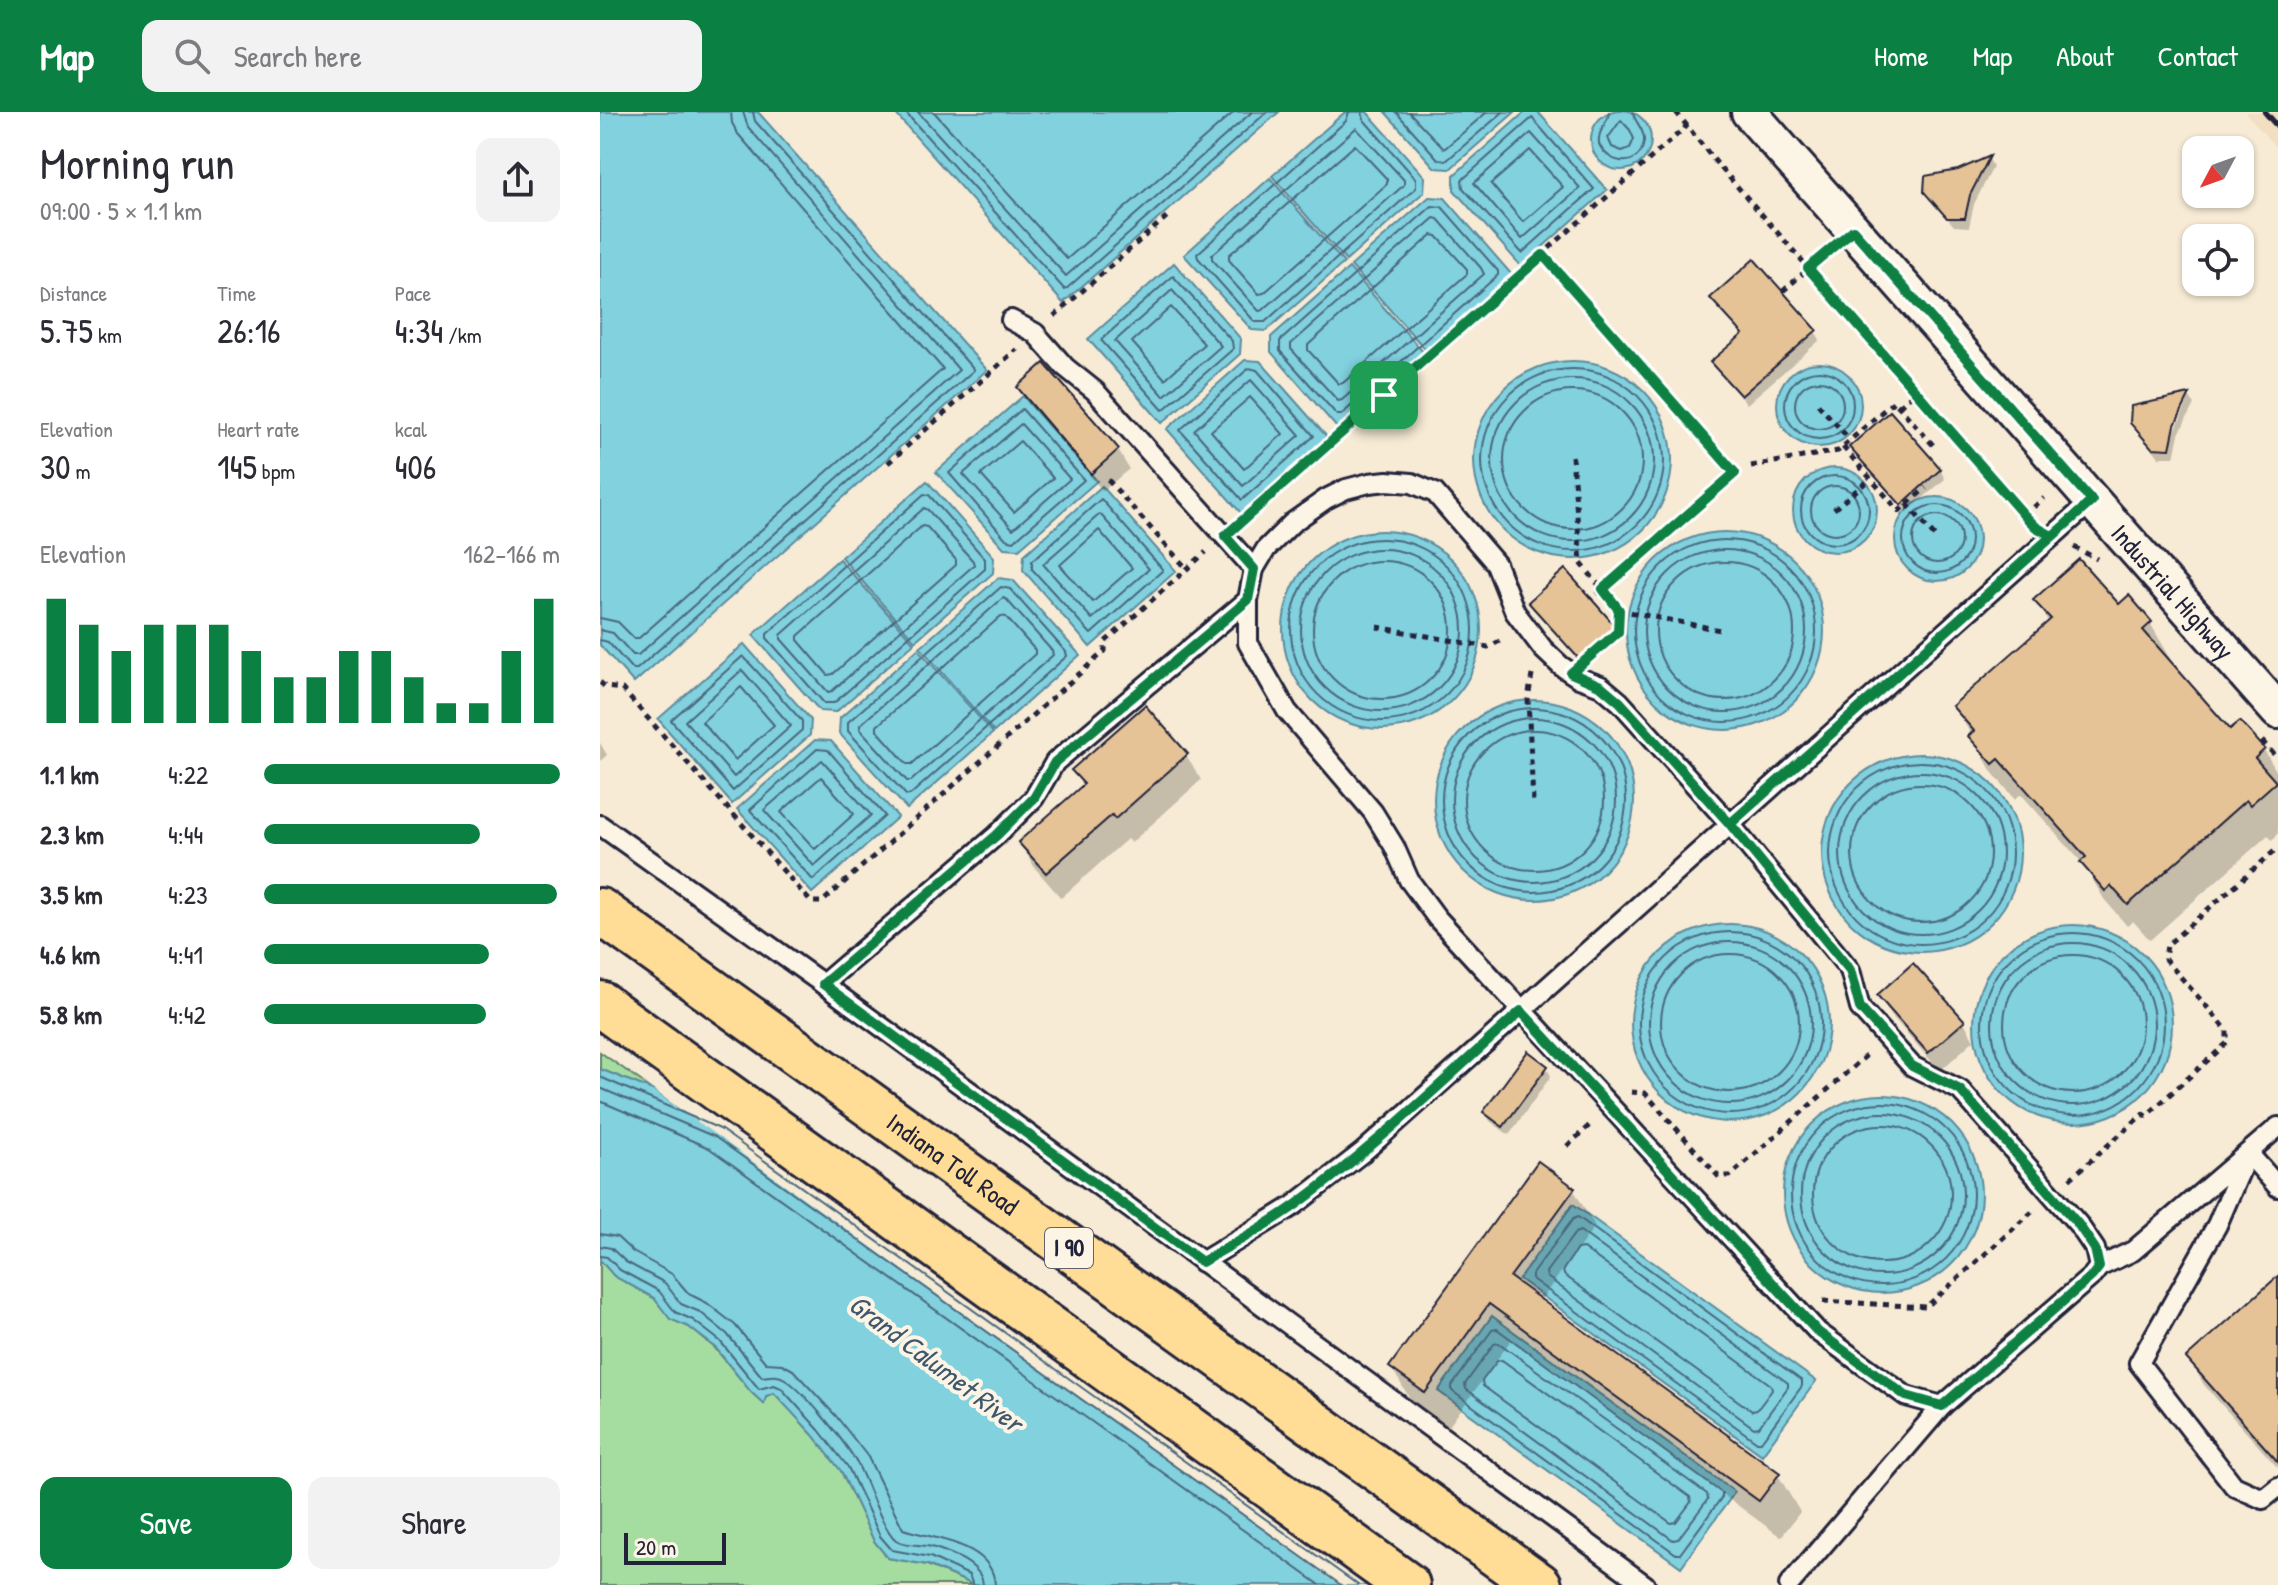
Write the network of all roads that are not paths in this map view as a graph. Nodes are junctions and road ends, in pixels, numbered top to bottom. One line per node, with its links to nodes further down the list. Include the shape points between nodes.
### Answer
1 (1749, 112): 3 (street, Industrial Highway)
2 (1011, 320): 4 (lane, via 1035,333 1095,391)
3 (2092, 501): 6 (street, Industrial Highway); 7 (lane)
4 (1254, 569): 5 (lane); 7 (lane, via 1292,523 1346,489 1387,481 1412,483 1435,493 1496,564 1515,612 1543,649 1620,702)
5 (1248, 600): 10 (lane, via 1055,762 1034,798 997,835); 12 (lane, via 1248,643 1287,711 1373,812 1409,880 1437,918)
6 (2268, 723)
7 (1730, 824): 12 (lane); 17 (lane, via 1850,970 1860,1008 1919,1071 1960,1090 2078,1224 2095,1249)
8 (600, 825): 10 (lane)
9 (600, 911): 21 (highway, Indiana Toll Road / I 90)
10 (823, 984): 16 (lane)
11 (600, 1004): 20 (highway)
12 (1521, 1011): 16 (lane, via 1311,1194); 18 (lane, via 1818,1332 1906,1396)
13 (2278, 1127): 14 (lane)
14 (2248, 1153): 15 (lane); 17 (lane, via 2133,1251); 19 (lane, via 2217,1225 2139,1363 2234,1486 2263,1499)
15 (2278, 1187)
16 (1202, 1262): 22 (lane)
17 (2099, 1267): 18 (lane)
18 (1942, 1406): 23 (lane)
19 (2278, 1487)
20 (1407, 1585)
21 (1539, 1585)
22 (1645, 1585)
23 (1789, 1585)

